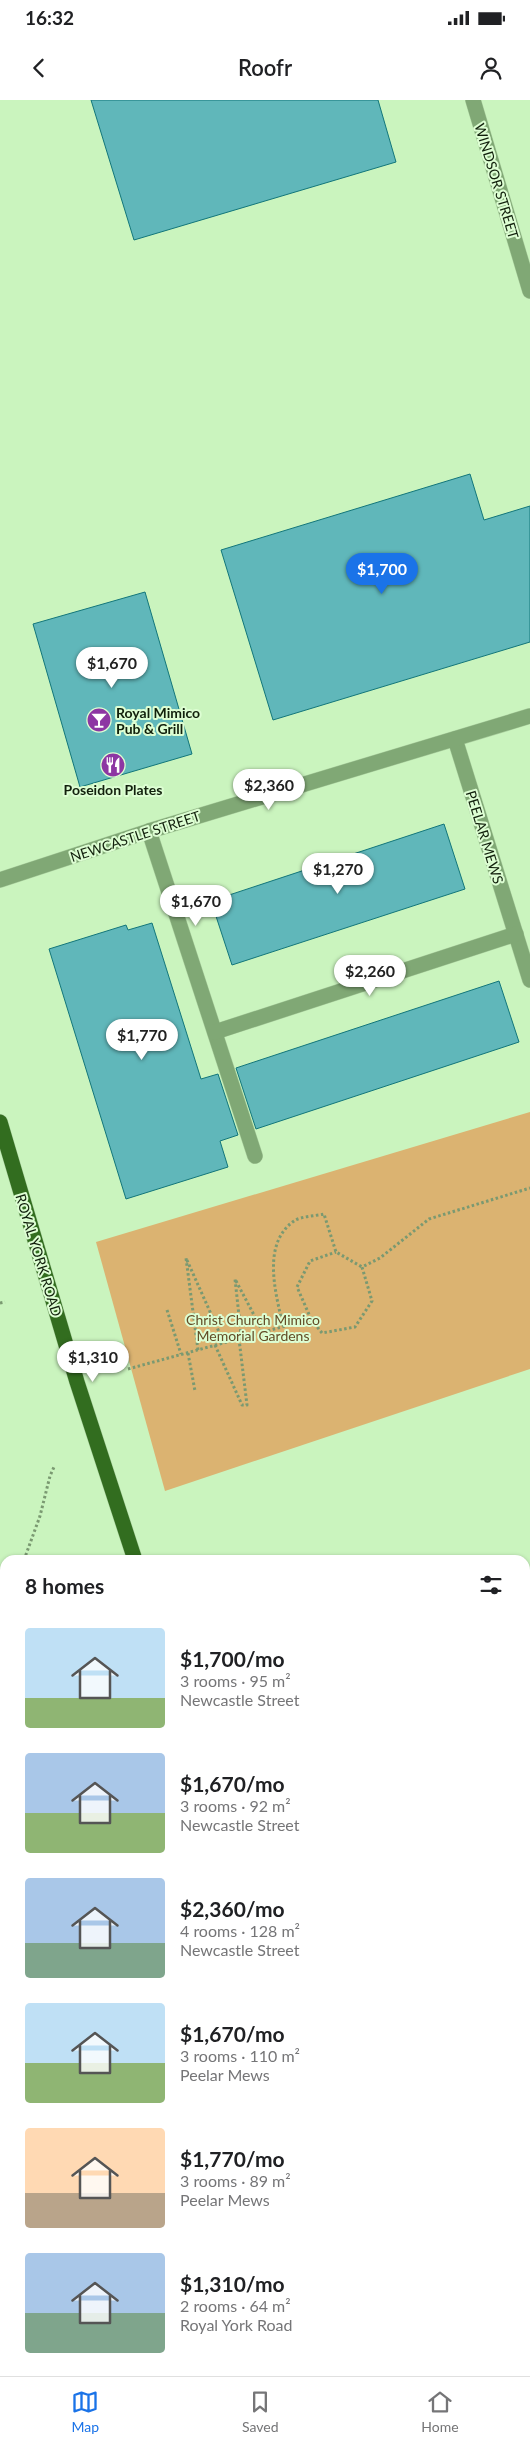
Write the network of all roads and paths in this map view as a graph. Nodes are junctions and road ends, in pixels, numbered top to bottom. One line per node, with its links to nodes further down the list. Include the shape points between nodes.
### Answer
1 (473, 100): 2 (street, WINDSOR STREET)
2 (530, 291)
3 (530, 716): 4 (street, NEWCASTLE STREET)
4 (456, 739): 5 (street, NEWCASTLE STREET); 7 (street, PEELAR MEWS)
5 (149, 830): 6 (street, NEWCASTLE STREET); 9 (street)
6 (0, 880)
7 (516, 934): 8 (street, PEELAR MEWS); 9 (street)
8 (530, 980)
9 (215, 1032): 11 (street)
10 (0, 1122): 31 (main road, ROYAL YORK ROAD)
11 (256, 1156)
12 (530, 1188): 14 (path, via 429,1219 380,1258)
13 (336, 1252): 14 (path); 18 (path, via 310,1261 297,1286); 19 (path, via 324,1214 295,1220 281,1235 275,1252 273,1279)
14 (362, 1267): 18 (path, via 372,1301 356,1327 322,1333)
15 (5, 1302): 16 (path)
16 (0, 1304)
17 (167, 1310): 26 (path)
18 (311, 1319): 19 (path)
19 (283, 1326): 20 (path)
20 (263, 1332): 21 (path); 21 (path, via 235,1279 241,1334)
21 (238, 1339): 22 (path); 23 (path, via 246,1405 242,1405)
22 (224, 1343): 23 (path); 24 (path, via 186,1258)
23 (215, 1346): 24 (path)
24 (198, 1350): 25 (path)
25 (188, 1353): 26 (path); 28 (path)
26 (181, 1354): 27 (path)
27 (128, 1369)
28 (195, 1391)
29 (54, 1467): 30 (path)
30 (26, 1555)
31 (132, 1555)

